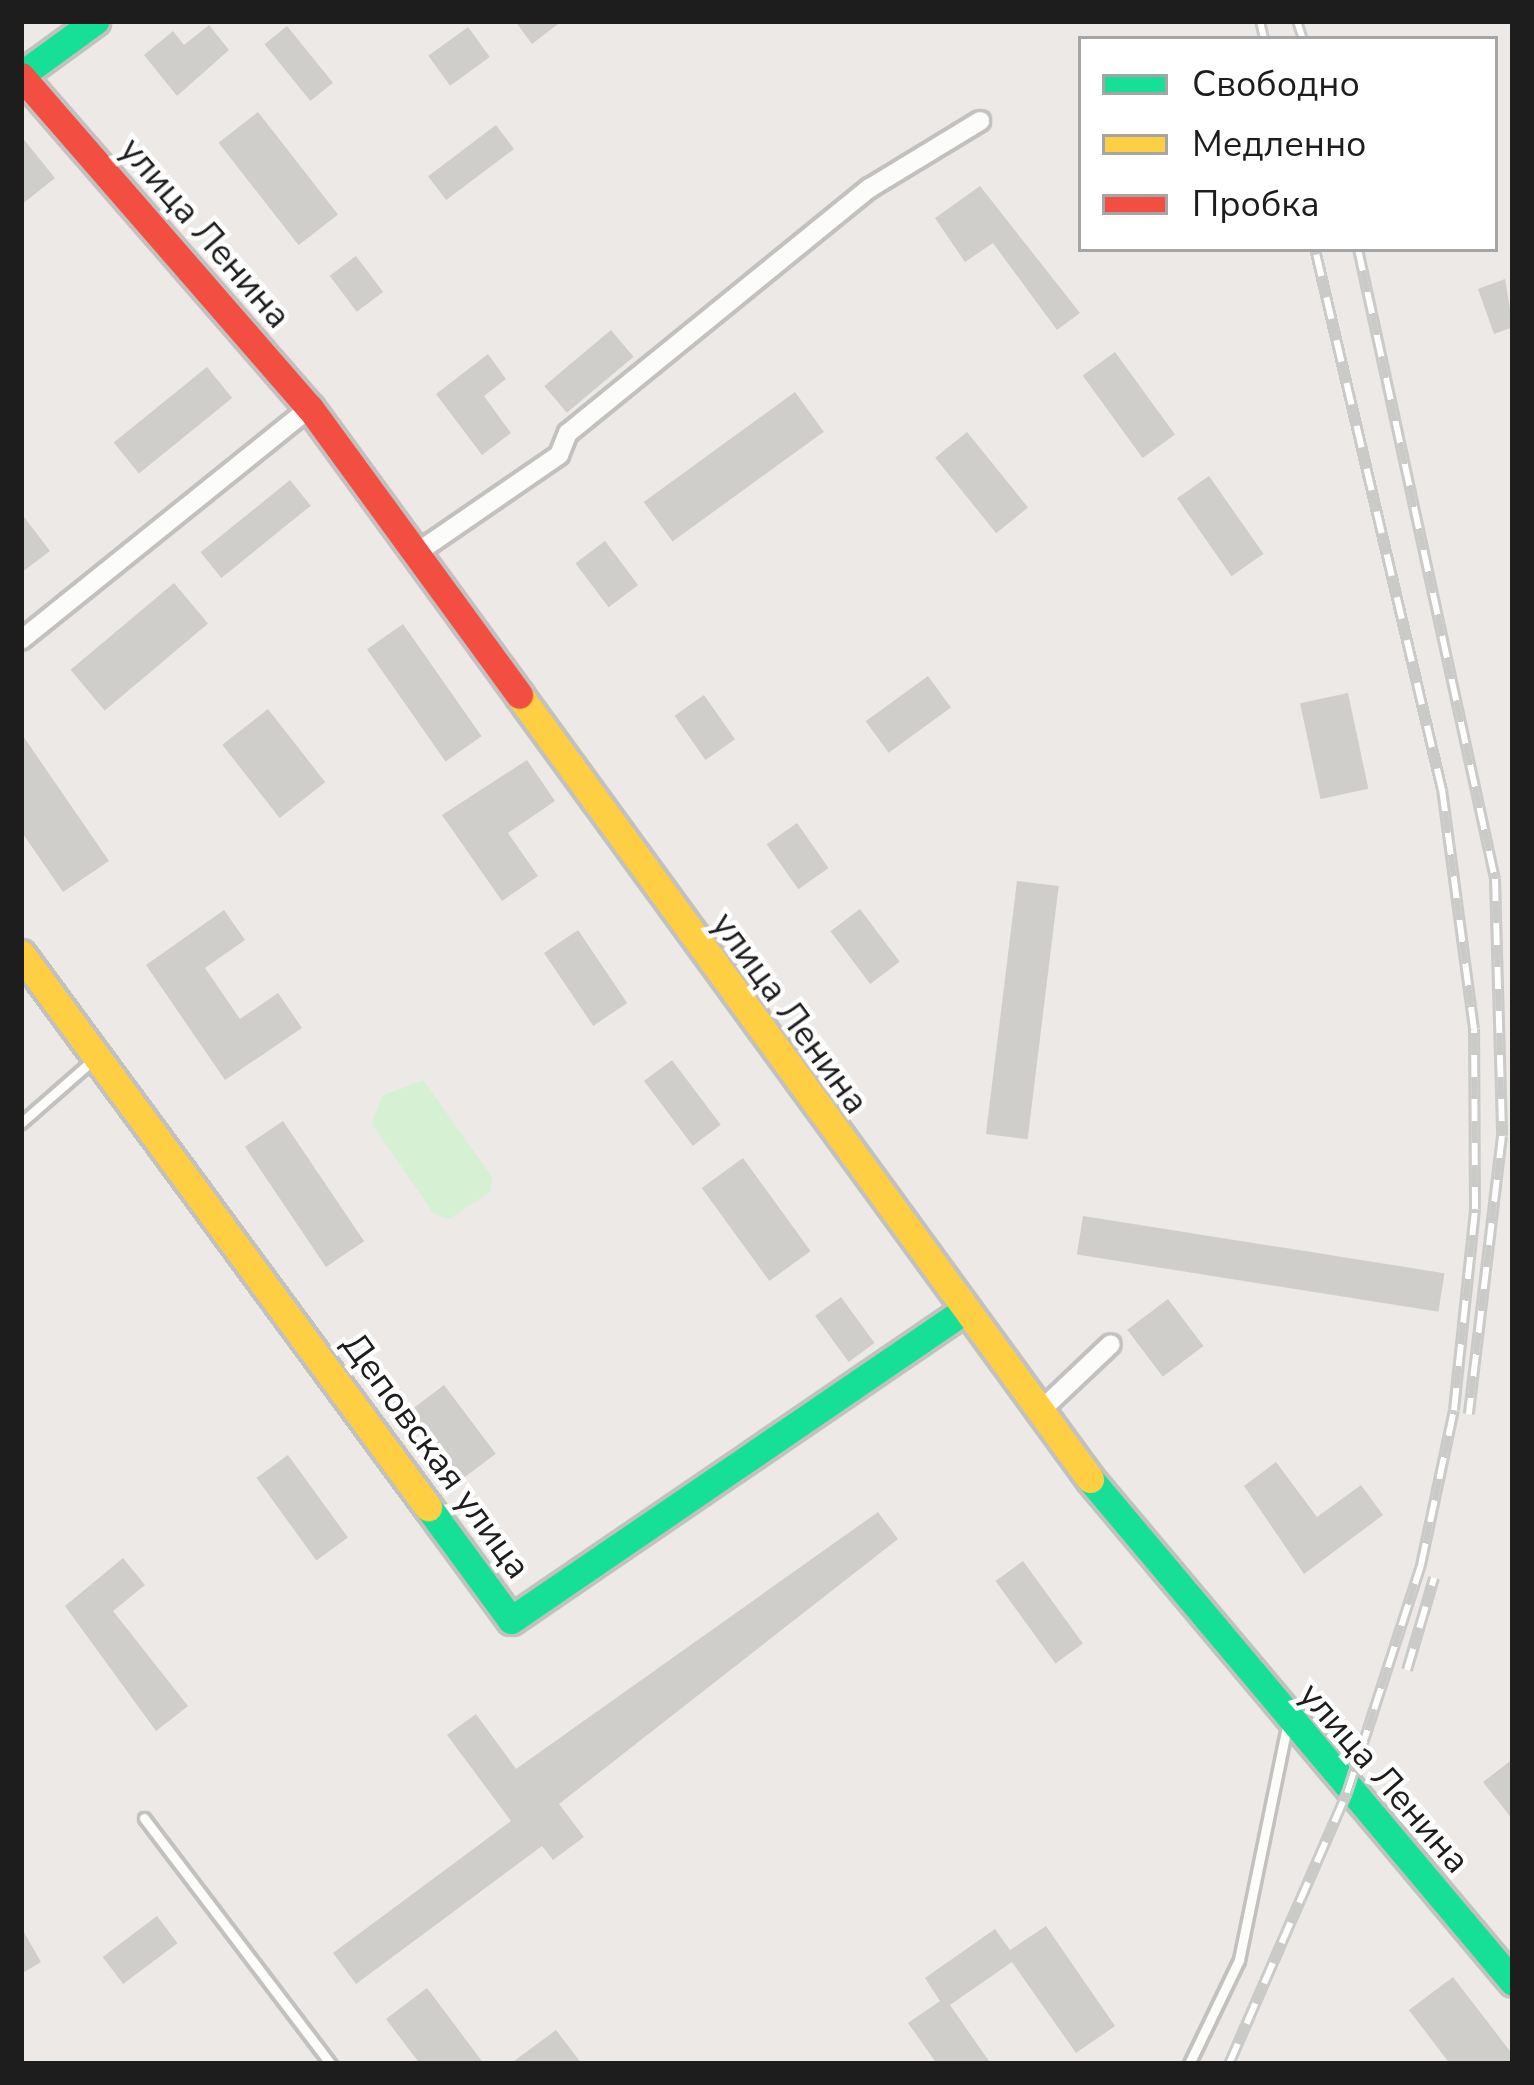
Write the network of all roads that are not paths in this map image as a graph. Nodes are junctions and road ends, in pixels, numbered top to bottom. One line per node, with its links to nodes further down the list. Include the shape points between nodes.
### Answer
1 (95, 21): 2 (main road)
2 (21, 76): 4 (main road, улица Ленина)
3 (980, 121): 5 (street, via 870,188 568,434 560,455)
4 (310, 408): 5 (main road, улица Ленина); 6 (street)
5 (415, 554): 10 (main road, улица Ленина)
6 (21, 640)
7 (21, 954): 8 (main road, Деповская улица)
8 (97, 1056): 9 (lane); 10 (main road, Деповская улица, via 512,1620)
9 (21, 1123)
10 (962, 1312): 12 (main road, улица Ленина)
11 (1112, 1344): 12 (street)
12 (1038, 1413): 13 (main road, улица Ленина)
13 (1288, 1722): 15 (main road, улица Ленина); 17 (lane, via 1239,1960)
14 (144, 1818): 16 (lane)
15 (1513, 1982)
16 (331, 2064)
17 (1189, 2064)

